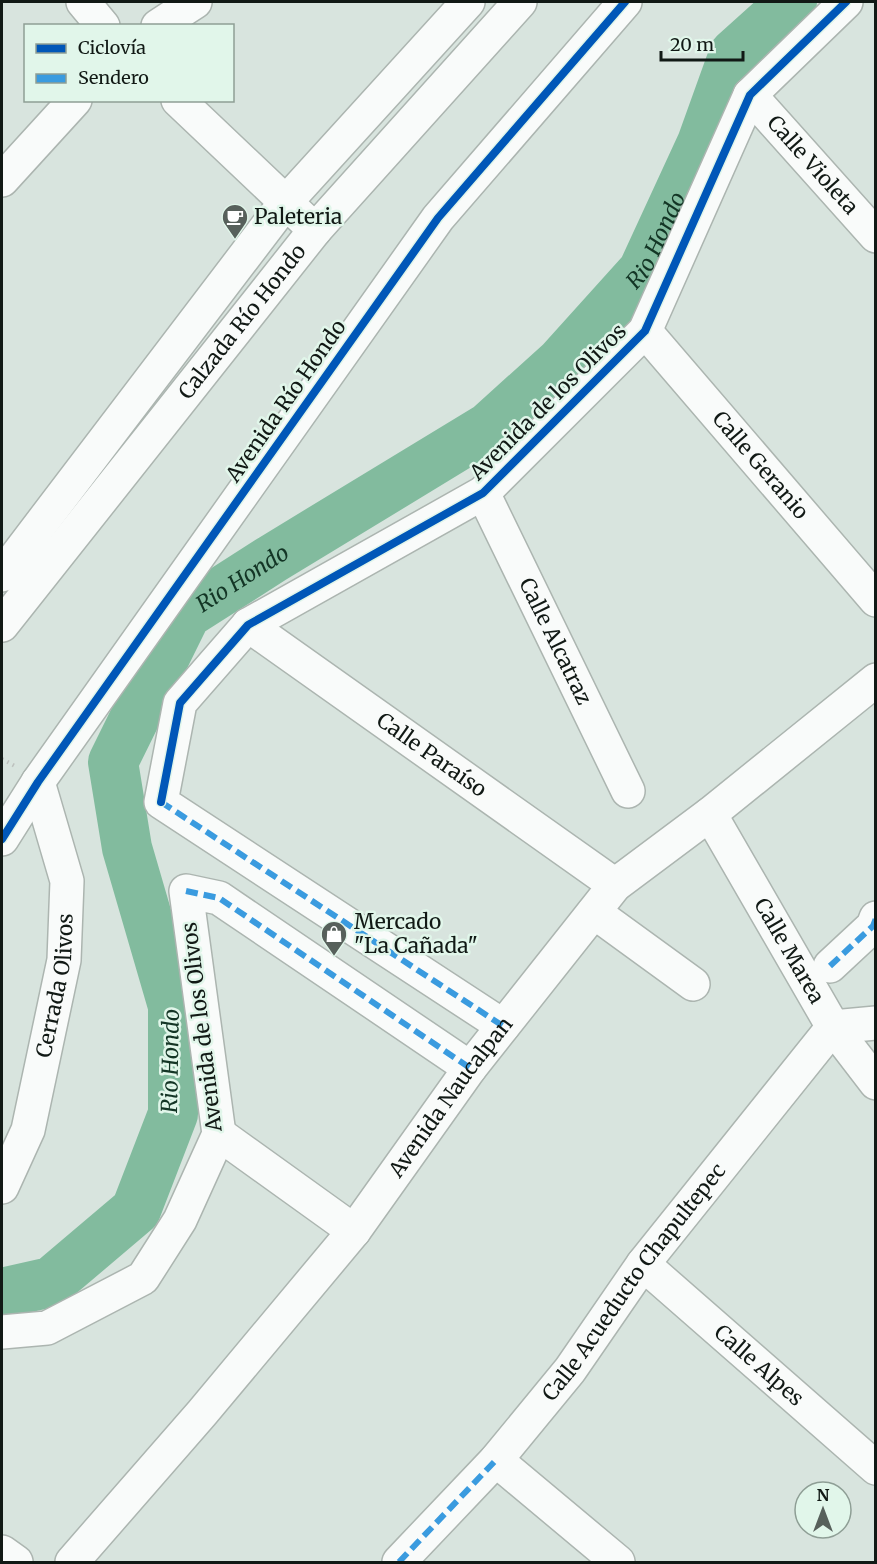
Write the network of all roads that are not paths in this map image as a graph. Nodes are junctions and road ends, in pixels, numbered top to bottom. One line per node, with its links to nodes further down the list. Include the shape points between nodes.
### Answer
1 (83, 2): 7 (street)
2 (195, 2): 8 (street)
3 (468, 2): 13 (street, Calzada Río Hondo)
4 (520, 2): 14 (street, Calzada Río Hondo)
5 (625, 2): 23 (street, Avenida Río Hondo, via 438,218)
6 (846, 2): 9 (street, Avenida de los Olivos)
7 (102, 24)
8 (161, 24)
9 (750, 95): 15 (street, Calle Violeta); 16 (street, Avenida de los Olivos)
10 (73, 102): 12 (street)
11 (180, 102): 13 (street)
12 (2, 180)
13 (285, 203): 14 (street); 18 (street, Calzada Río Hondo)
14 (315, 230): 20 (street, Calzada Río Hondo)
15 (876, 236)
16 (645, 331): 17 (street, Avenida de los Olivos); 19 (street, Calle Geranio)
17 (483, 493): 21 (street, Avenida de los Olivos); 24 (street, Calle Alcatraz)
18 (2, 575)
19 (876, 600)
20 (2, 625)
21 (248, 626): 27 (street, Calle Paraíso); 33 (street, Avenida de los Olivos, via 180,703 161,802)
22 (876, 680): 25 (street, Avenida Naucalpan)
23 (38, 782): 26 (street, Avenida Río Hondo); 38 (street, Cerrada Olivos, via 67,881 64,960 28,1130)
24 (627, 791)
25 (710, 814): 27 (street, Avenida Naucalpan); 34 (street, Calle Marea)
26 (2, 839)
27 (615, 885): 28 (street, Avenida Naucalpan)
28 (594, 912): 31 (street); 33 (street, Avenida Naucalpan)
29 (876, 918): 30 (street, via 873,926)
30 (830, 966)
31 (693, 984)
32 (876, 1023): 34 (street)
33 (503, 1026): 35 (street, Avenida Naucalpan)
34 (833, 1027): 36 (street, Calle Marea); 40 (street, Calle Acueducto Chapultepec)
35 (470, 1068): 37 (street, Avenida de los Olivos, via 219,898 186,891); 39 (street, Avenida Naucalpan)
36 (876, 1083)
37 (219, 1134): 39 (street); 41 (street, Avenida de los Olivos, via 180,1220 143,1278 47,1329)
38 (2, 1187)
39 (354, 1231): 46 (street, Avenida Naucalpan)
40 (643, 1264): 42 (street, Calle Acueducto Chapultepec, via 570,1370); 43 (street, Calle Alpes)
41 (2, 1332)
42 (496, 1460): 47 (street, Calle Acueducto Chapultepec); 48 (street)
43 (876, 1467)
44 (2, 1552): 45 (street)
45 (16, 1563)
46 (72, 1563)
47 (399, 1563)
48 (618, 1563)

